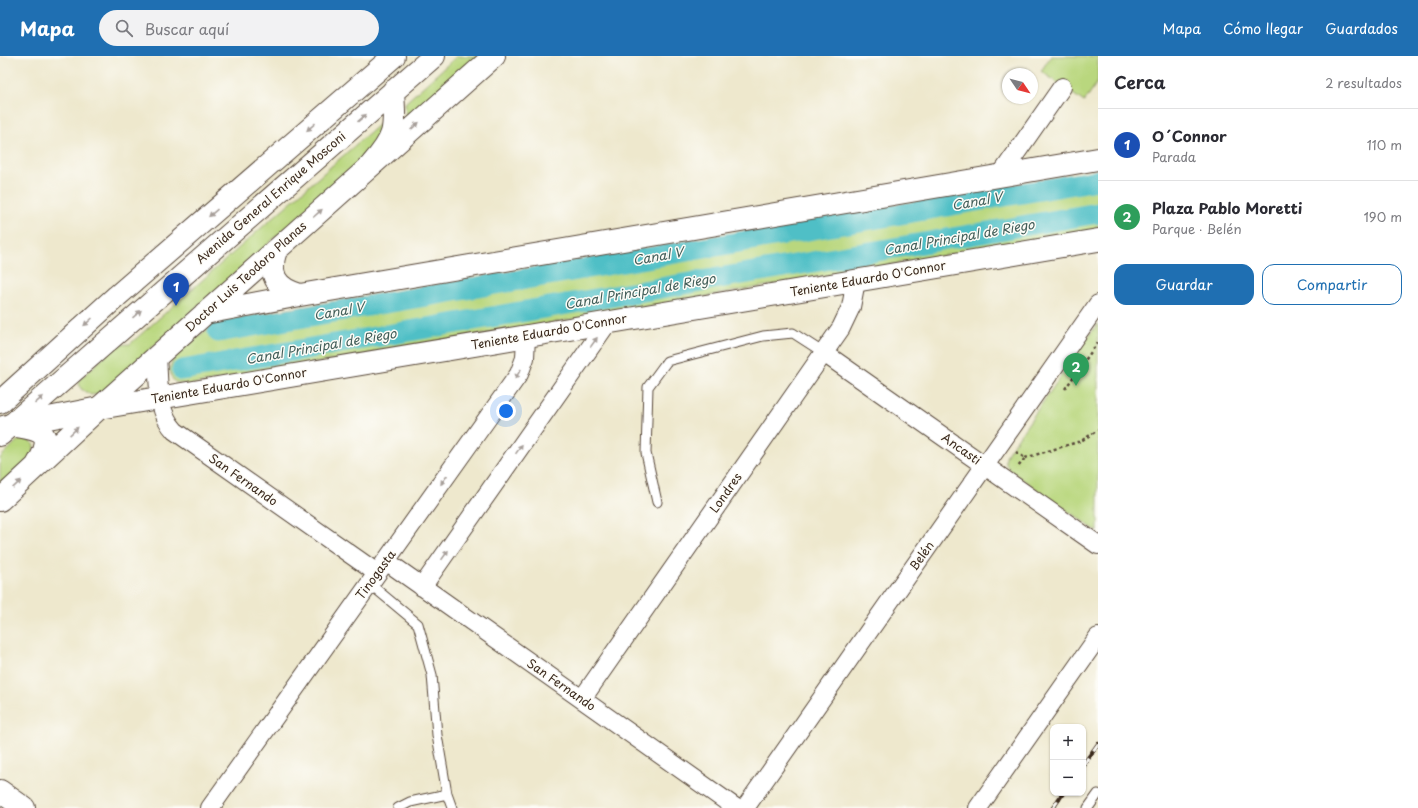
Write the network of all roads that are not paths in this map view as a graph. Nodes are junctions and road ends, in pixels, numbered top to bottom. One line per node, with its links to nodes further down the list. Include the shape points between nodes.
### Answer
1 (394, 56): 20 (main road, one-way to 20, via 123,291)
2 (434, 56): 5 (main road, Avenida General Enrique Mosconi)
3 (494, 56): 7 (main road, Doctor Luis Teodoro Planas, one-way to 3)
4 (1062, 87): 8 (street)
5 (393, 91): 7 (main road, via 394,130 388,144); 22 (main road, Avenida General Enrique Mosconi, one-way to 5)
6 (1098, 159): 8 (main road)
7 (372, 164): 10 (main road, Doctor Luis Teodoro Planas, one-way to 7)
8 (1000, 176): 12 (main road)
9 (1098, 240): 11 (main road, Teniente Eduardo O'Connor)
10 (276, 250): 12 (main road, via 272,266 276,280 284,289); 14 (main road, Doctor Luis Teodoro Planas)
11 (856, 281): 15 (main road, Teniente Eduardo O'Connor); 17 (street, Londres, via 847,318)
12 (300, 295): 14 (main road)
13 (1098, 304): 23 (street, Belén)
14 (206, 313): 18 (main road, Doctor Luis Teodoro Planas)
15 (608, 322): 16 (main road, Teniente Eduardo O'Connor); 29 (street, one-way to 15)
16 (526, 336): 19 (main road, Teniente Eduardo O'Connor); 28 (street, Tinogasta, one-way to 28, via 525,358 519,374)
17 (824, 353): 23 (street, Ancasti); 26 (lane, via 793,332 763,336 667,361 648,387 646,453); 31 (street, Londres)
18 (157, 356): 19 (street, San Fernando); 21 (main road, Doctor Luis Teodoro Planas)
19 (160, 398): 21 (main road, Teniente Eduardo O'Connor); 28 (street, San Fernando, via 165,418 181,436)
20 (0, 402)
21 (99, 408): 22 (main road, Teniente Eduardo O'Connor); 24 (main road, Doctor Luis Teodoro Planas, one-way to 21)
22 (3, 429): 24 (main road, via 30,428 44,437 47,443 46,450)
23 (985, 466): 27 (street, Ancasti); 40 (street, Belén)
24 (35, 468): 25 (main road, Doctor Luis Teodoro Planas, one-way to 24)
25 (0, 500)
26 (657, 502)
27 (1098, 545)
28 (378, 573): 29 (street, San Fernando); 33 (lane, via 418,624 432,675 437,735); 36 (street, Tinogasta)
29 (422, 587): 31 (street, San Fernando)
30 (1098, 637): 41 (street)
31 (582, 699): 39 (street, San Fernando)
32 (0, 791): 35 (main road)
33 (447, 794): 37 (lane, via 410,802); 38 (lane)
34 (1098, 794): 42 (lane)
35 (24, 808)
36 (210, 808)
37 (398, 808)
38 (452, 808)
39 (736, 808)
40 (745, 808)
41 (978, 808)
42 (1088, 808)

